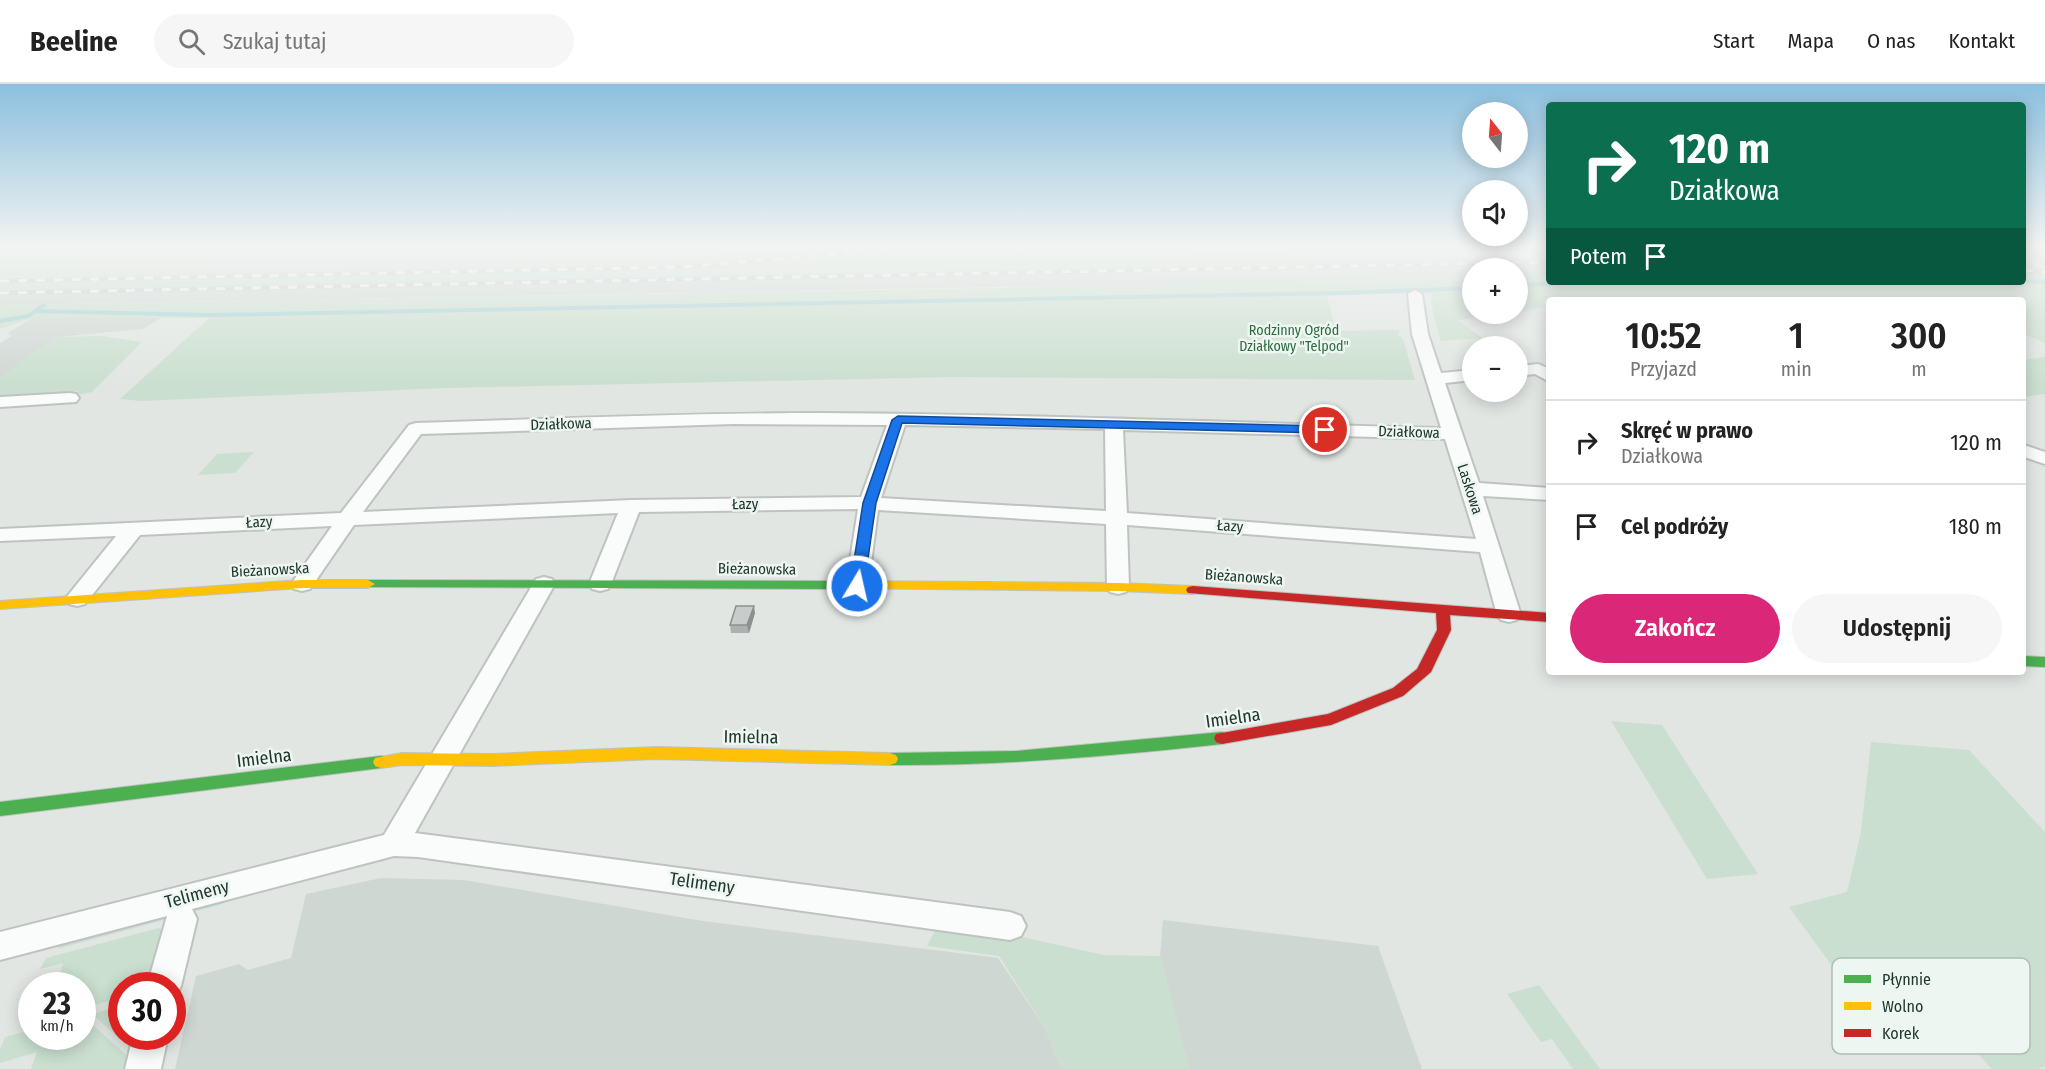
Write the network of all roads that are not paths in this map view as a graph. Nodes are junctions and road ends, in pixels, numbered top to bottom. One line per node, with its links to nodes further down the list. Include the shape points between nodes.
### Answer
1 (1415, 294): 5 (street, Laskowa, via 1420,334)
2 (1528, 370): 3 (street, via 1538,369)
3 (1546, 374)
4 (1462, 376): 5 (street)
5 (1434, 379): 10 (street, Laskowa)
6 (70, 398): 7 (street)
7 (0, 402)
8 (898, 420): 9 (street, Działkowa); 15 (street); 17 (street, Działkowa, via 722,420 416,429)
9 (1114, 423): 10 (street, Działkowa); 18 (street)
10 (1452, 434): 13 (street, Laskowa)
11 (2026, 452): 12 (street)
12 (2045, 458)
13 (1470, 489): 14 (street); 21 (street, Laskowa)
14 (1546, 494)
15 (869, 503): 16 (street, Łazy); 18 (street, Łazy); 25 (street)
16 (631, 506): 17 (street, Łazy); 24 (street)
17 (348, 518): 19 (street, Łazy); 22 (street, Działkowa)
18 (1115, 518): 21 (street, Łazy); 26 (street)
19 (134, 528): 20 (street, Łazy); 27 (street)
20 (0, 535)
21 (1489, 546): 30 (street, Laskowa)
22 (302, 584): 23 (street, Bieżanowska); 27 (street, Bieżanowska)
23 (544, 584): 24 (street, Bieżanowska); 34 (street)
24 (600, 584): 25 (street, Bieżanowska)
25 (857, 586): 26 (street, Bieżanowska)
26 (1118, 587): 29 (street, Bieżanowska)
27 (77, 599): 28 (street, Bieżanowska)
28 (0, 605)
29 (1443, 610): 30 (street, Bieżanowska); 34 (street, Imielna, via 1444,630 1423,672 1398,692 1331,720 1247,735 1050,756 932,760 657,753)
30 (1509, 615): 31 (street, Bieżanowska)
31 (1546, 618)
32 (2026, 660): 33 (street)
33 (2045, 662)
34 (442, 759): 35 (street, Imielna, via 402,759); 36 (street)
35 (0, 809)
36 (394, 844): 38 (street, Telimeny); 39 (street, Telimeny)
37 (181, 919): 40 (street)
38 (1010, 926)
39 (0, 946)
40 (168, 972)
41 (148, 1050): 42 (street)
42 (143, 1069)

